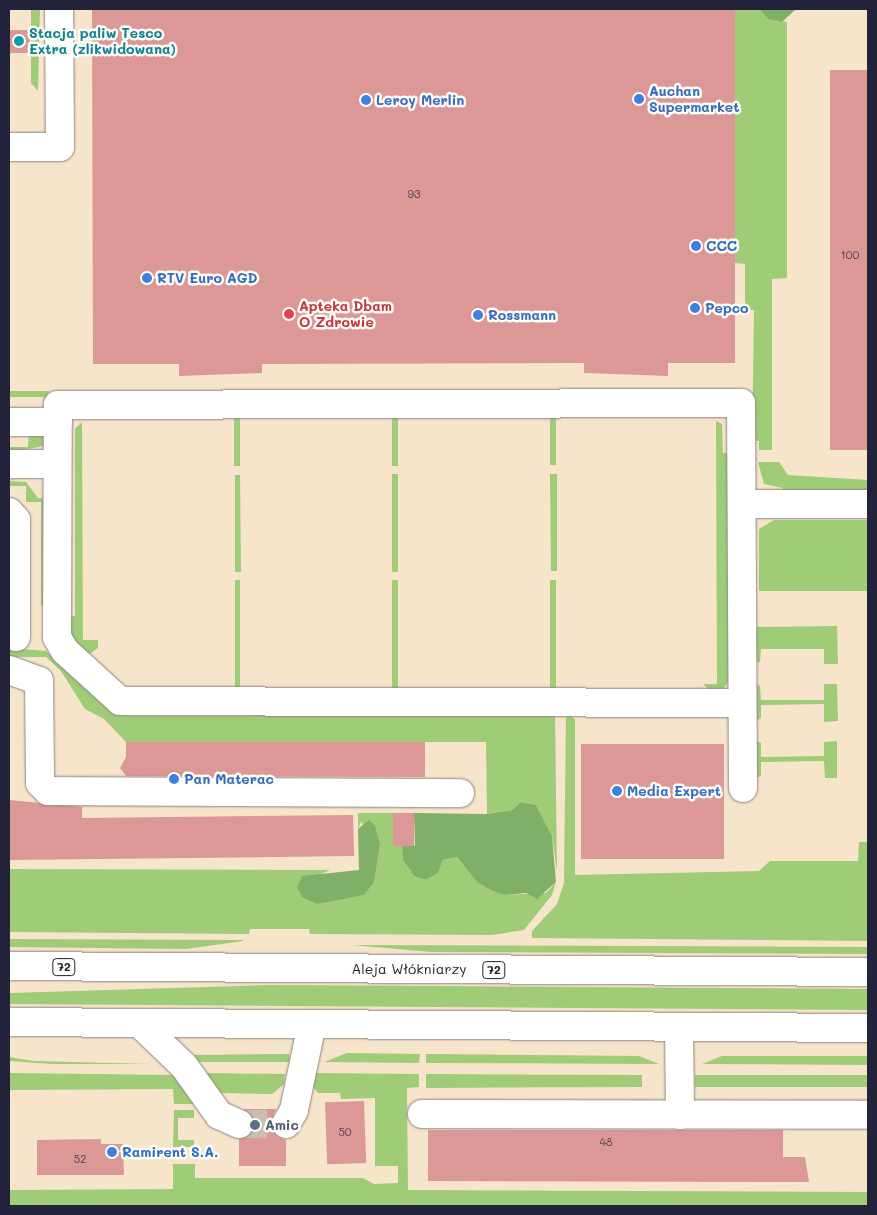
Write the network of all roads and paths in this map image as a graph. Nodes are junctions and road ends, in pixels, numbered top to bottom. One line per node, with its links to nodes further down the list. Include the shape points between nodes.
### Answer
1 (59, 9): 2 (main road, via 60,147)
2 (9, 147)
3 (58, 414): 4 (main road); 6 (main road); 7 (main road, via 741,403)
4 (9, 422)
5 (9, 464): 6 (main road)
6 (57, 464): 11 (main road)
7 (742, 504): 8 (main road); 13 (main road)
8 (868, 504)
9 (9, 512): 10 (main road, via 16,520)
10 (12, 637): 11 (main road)
11 (57, 637): 13 (main road, via 65,651 109,694 134,704)
12 (9, 670): 15 (main road, via 39,681 40,782 48,791)
13 (742, 703): 14 (main road)
14 (743, 788)
15 (460, 793)
16 (9, 966): 17 (main road, Aleja Włókniarzy / 72)
17 (868, 972)
18 (9, 1022): 19 (main road)
19 (139, 1023): 20 (main road); 26 (main road, via 184,1066 219,1114)
20 (312, 1024): 21 (main road); 27 (main road, via 294,1110)
21 (679, 1026): 22 (main road); 24 (main road)
22 (868, 1028)
23 (422, 1114): 24 (main road)
24 (680, 1114): 25 (main road)
25 (868, 1115)
26 (239, 1124)
27 (286, 1124)

